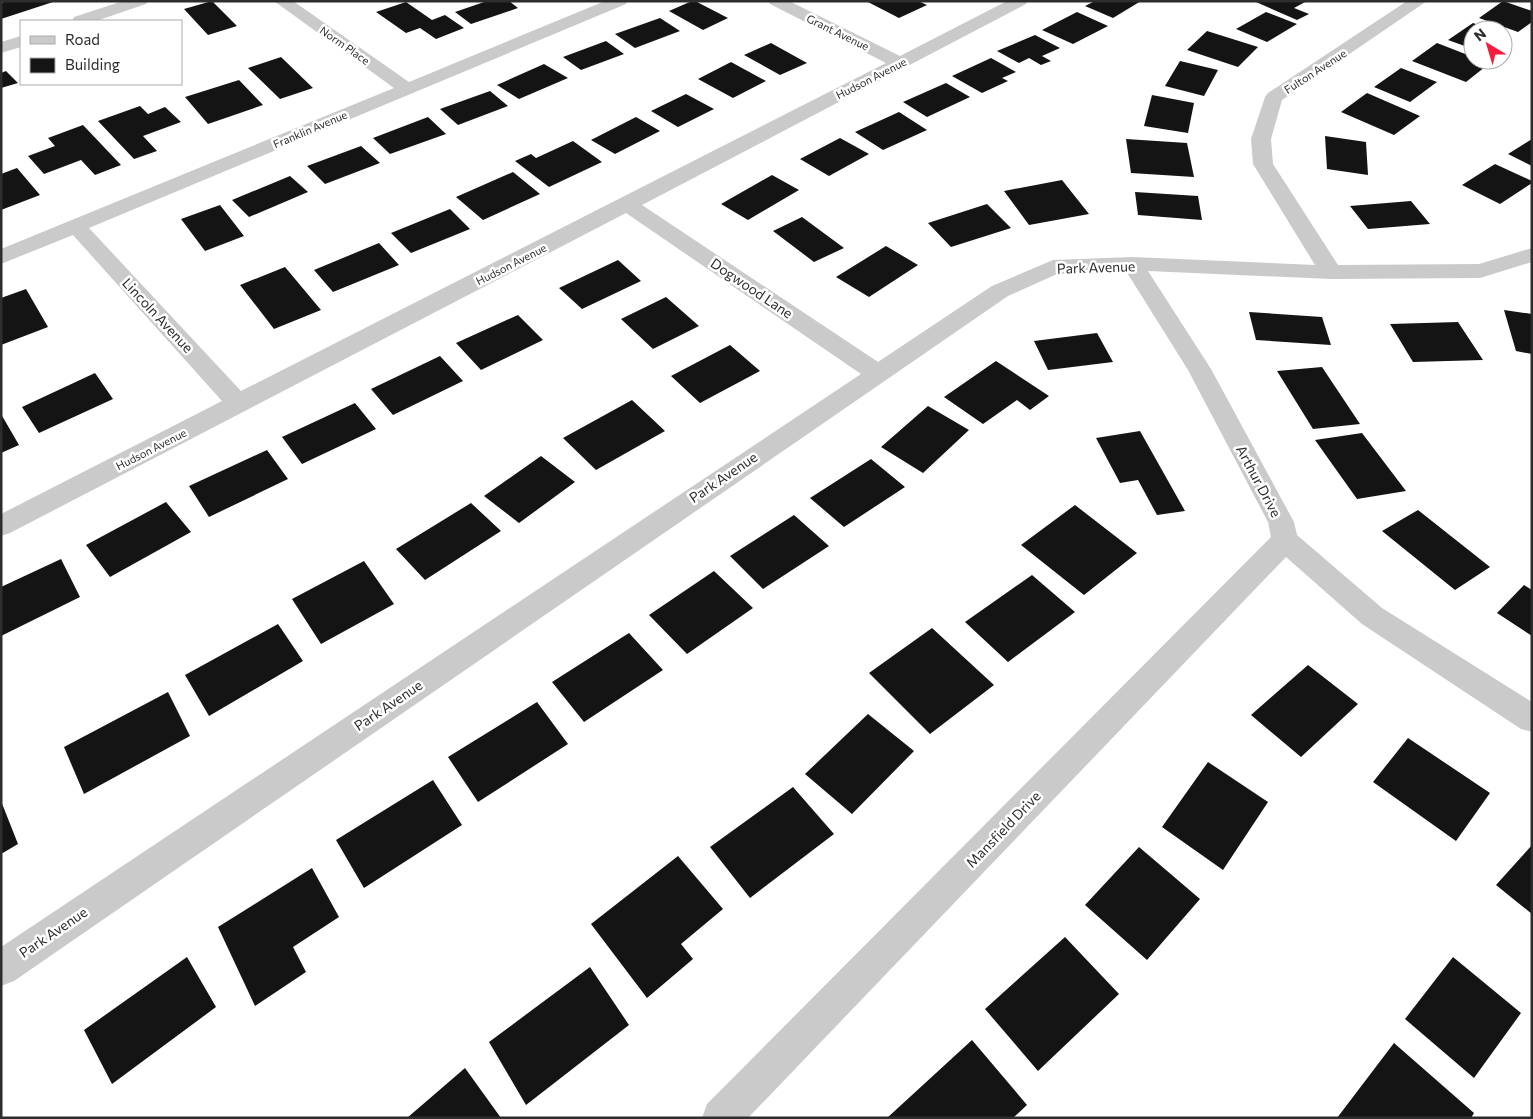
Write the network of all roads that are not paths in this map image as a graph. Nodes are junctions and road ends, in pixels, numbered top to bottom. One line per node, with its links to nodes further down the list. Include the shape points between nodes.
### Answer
1 (140, 1): 7 (street)
2 (282, 1): 11 (street, Norm Place)
3 (620, 1): 11 (street, Franklin Avenue)
4 (776, 1): 10 (street, Grant Avenue)
5 (1020, 1): 10 (street, Hudson Avenue)
6 (1419, 1): 17 (street, Fulton Avenue, via 1274,97 1261,139 1263,164)
7 (83, 20)
8 (20, 41): 9 (street)
9 (1, 48)
10 (900, 63): 12 (street, Hudson Avenue)
11 (407, 89): 13 (street, Franklin Avenue)
12 (628, 204): 18 (street, Dogwood Lane); 19 (street, Hudson Avenue)
13 (76, 226): 15 (street, Franklin Avenue); 19 (street, Lincoln Avenue)
14 (1532, 255): 17 (street, Park Avenue, via 1480,271)
15 (1, 258)
16 (1132, 264): 17 (street, Park Avenue); 18 (street, Park Avenue, via 1053,267 1000,291); 21 (street, Arthur Drive, via 1199,369 1281,522)
17 (1331, 272)
18 (877, 373): 23 (street, Park Avenue)
19 (239, 404): 20 (street, Hudson Avenue)
20 (1, 526)
21 (1284, 540): 22 (street, via 1372,616); 24 (street, Mansfield Drive)
22 (1532, 719)
23 (1, 968)
24 (721, 1118)

